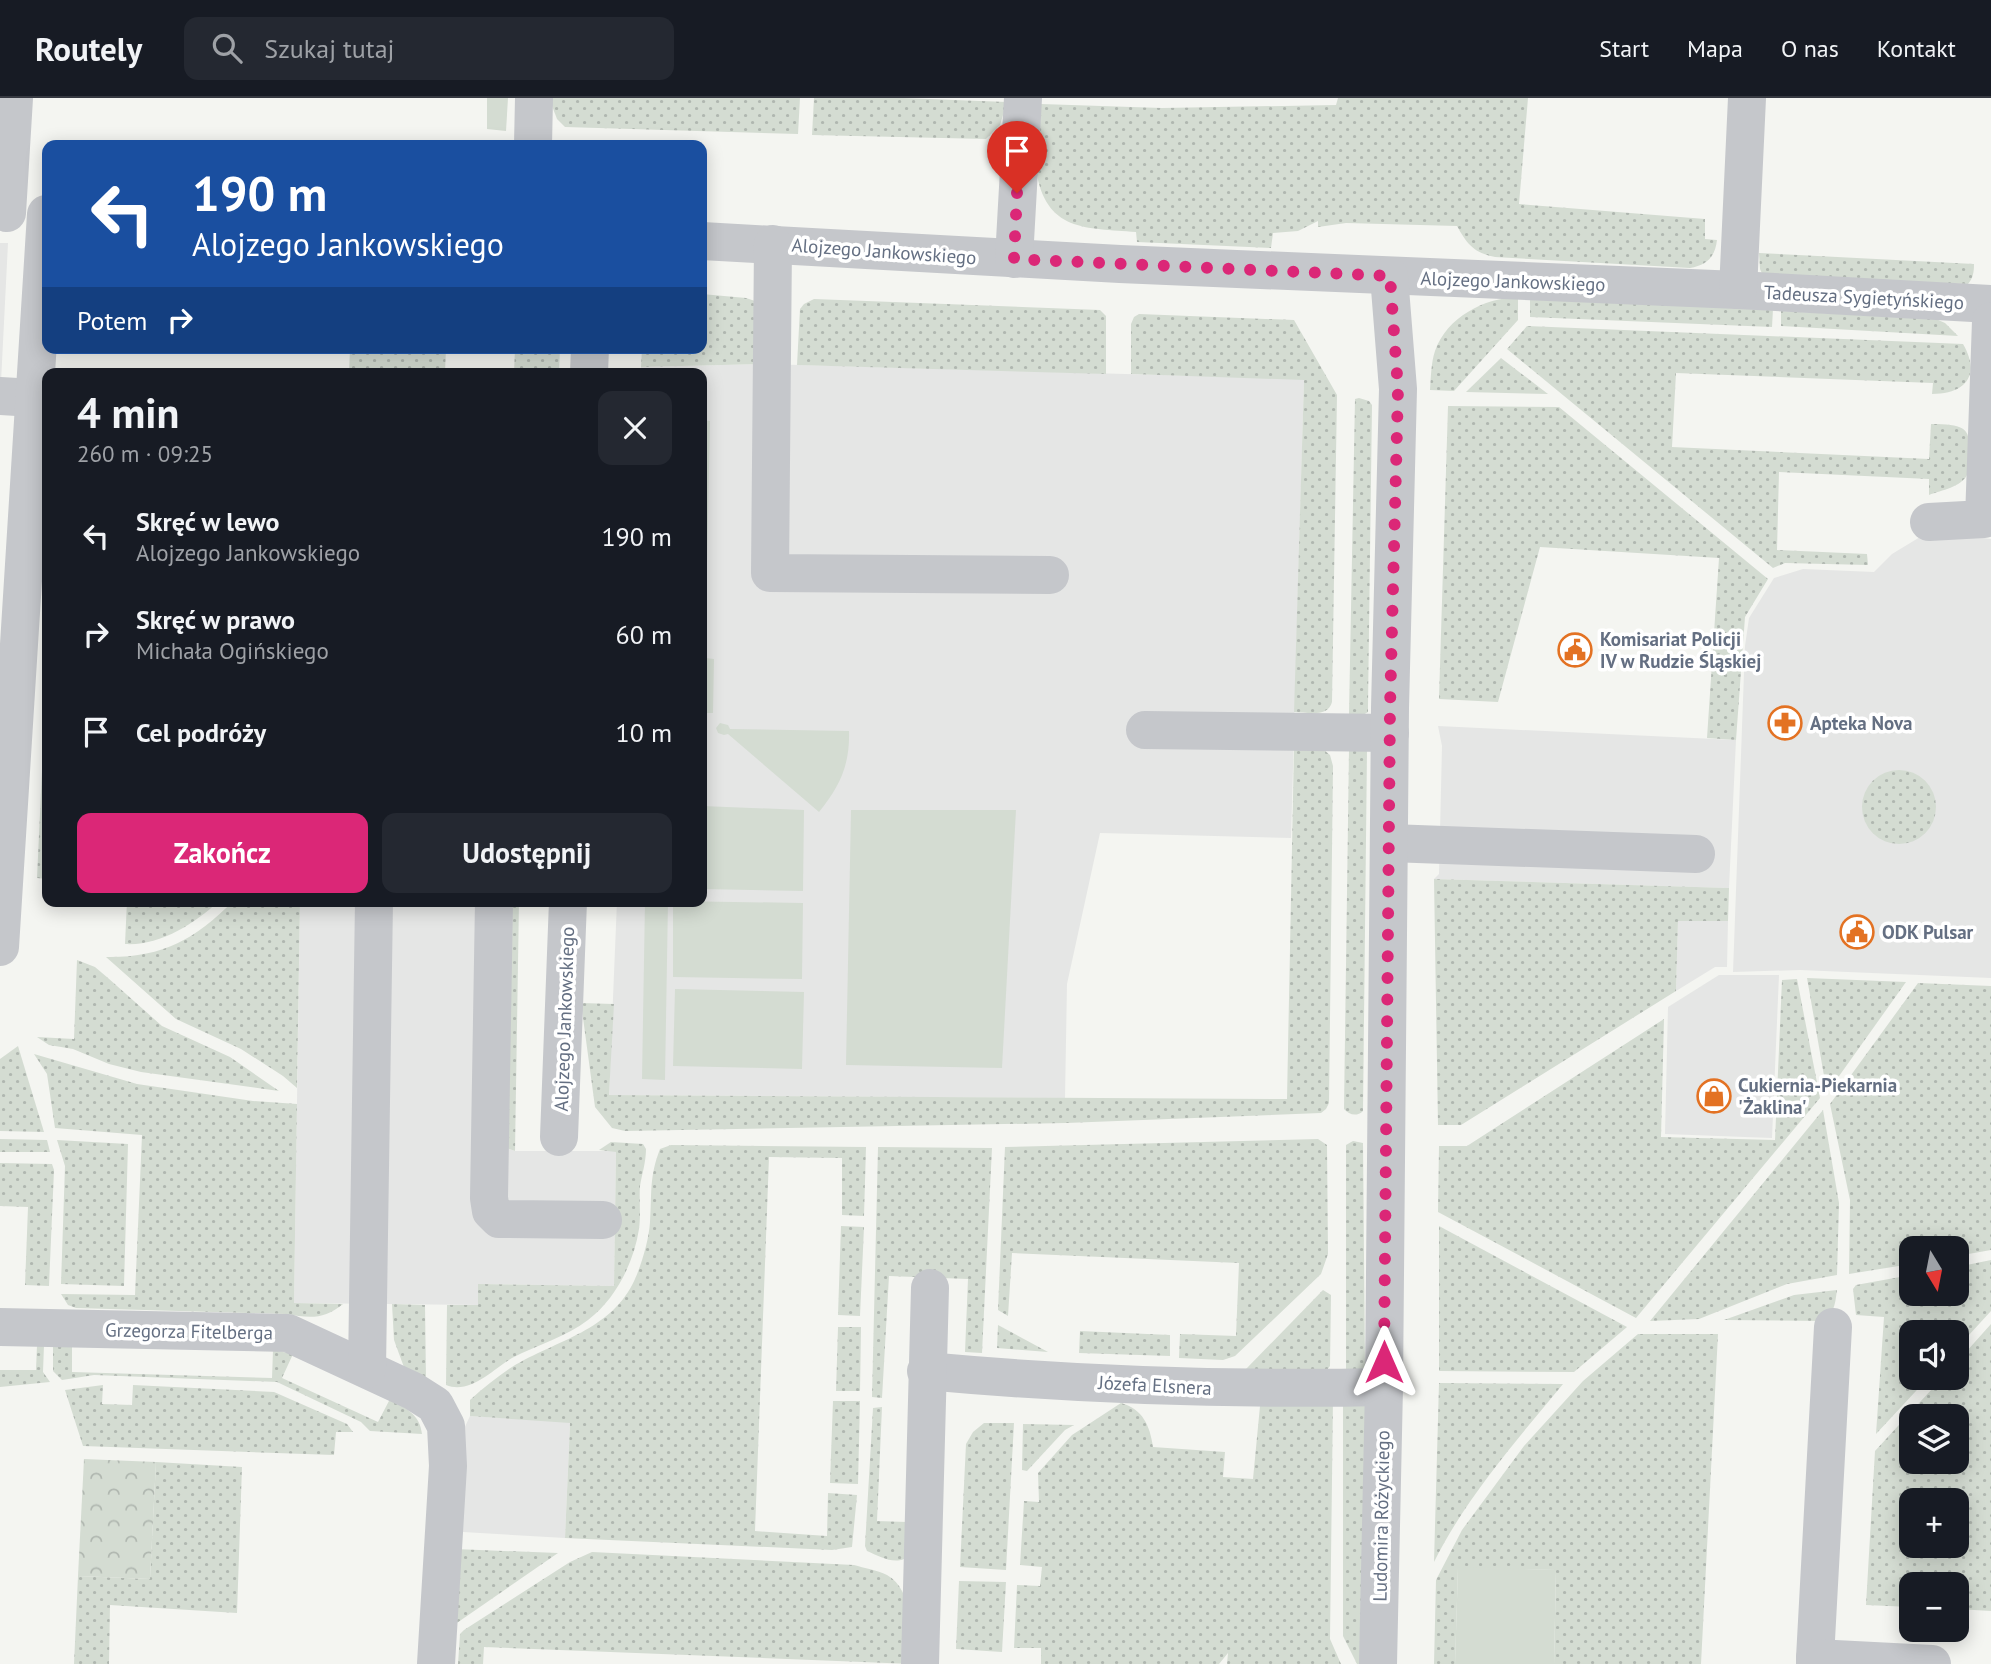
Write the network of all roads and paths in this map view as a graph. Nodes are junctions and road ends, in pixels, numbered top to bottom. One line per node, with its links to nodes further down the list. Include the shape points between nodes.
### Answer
1 (14, 98): 6 (street)
2 (534, 98): 5 (street)
3 (1023, 98): 10 (street)
4 (1747, 98): 12 (street)
5 (533, 140)
6 (3, 212): 7 (street)
7 (42, 214)
8 (707, 241): 9 (street, Alojzego Jankowskiego)
9 (772, 244): 10 (street, Alojzego Jankowskiego); 19 (street, via 770,573)
10 (1014, 259): 11 (street, Alojzego Jankowskiego)
11 (1390, 276): 12 (street, Alojzego Jankowskiego); 21 (street, Ludomira Różyckiego, via 1398,389)
12 (1738, 290): 13 (street, Tadeusza Sygietyńskiego)
13 (1991, 304)
14 (42, 318): 16 (street)
15 (1991, 321): 17 (street)
16 (17, 397): 27 (street)
17 (1988, 520): 18 (street)
18 (1929, 522)
19 (1050, 575)
20 (1145, 730): 21 (street)
21 (1390, 733): 22 (street, Ludomira Różyckiego)
22 (1390, 843): 23 (street); 35 (street, Ludomira Różyckiego)
23 (1696, 854)
24 (374, 907): 33 (street)
25 (494, 907): 29 (street, via 491,1211 499,1219)
26 (568, 907): 28 (street, Alojzego Jankowskiego)
27 (0, 947)
28 (559, 1137)
29 (603, 1220)
30 (930, 1288): 34 (street)
31 (0, 1327): 33 (street, Grzegorza Fitelberga, via 288,1333)
32 (1833, 1327): 36 (street)
33 (368, 1369): 37 (street, Grzegorza Fitelberga, via 435,1405 446,1426 448,1466)
34 (926, 1371): 35 (street, Józefa Elsnera, via 1223,1389); 38 (street)
35 (1384, 1387): 39 (street, Ludomira Różyckiego)
36 (1815, 1661): 40 (street)
37 (436, 1664)
38 (920, 1664)
39 (1378, 1664)
40 (1932, 1664): 41 (street)
41 (1937, 1664)

